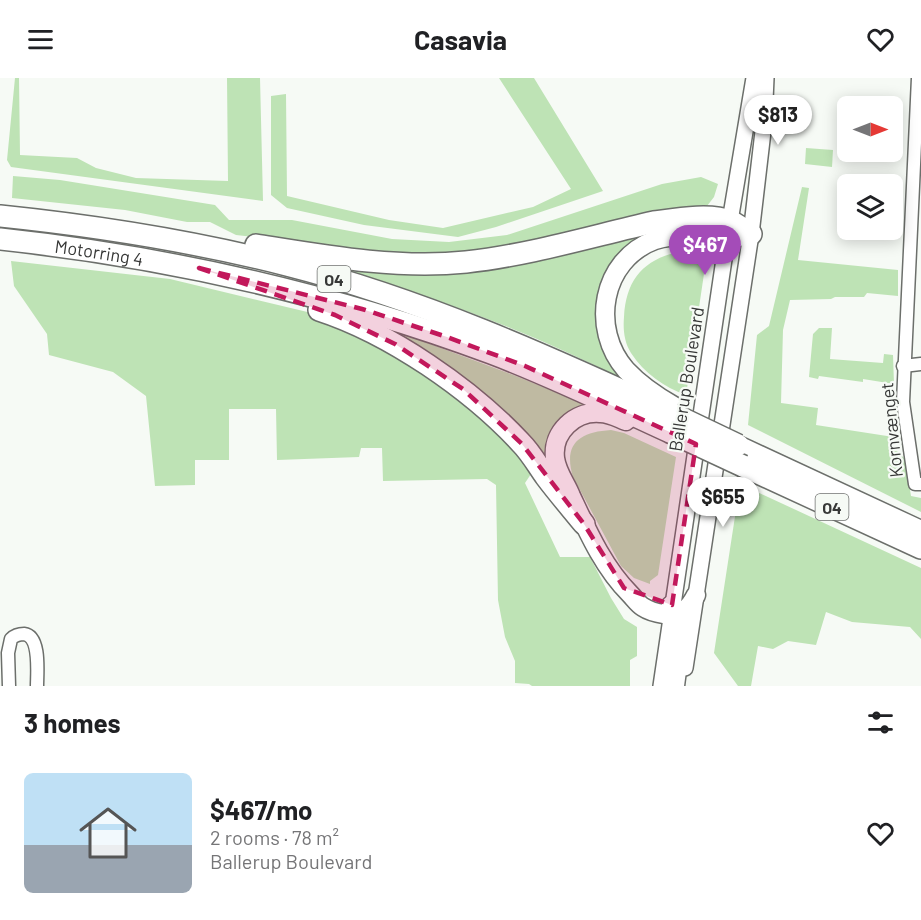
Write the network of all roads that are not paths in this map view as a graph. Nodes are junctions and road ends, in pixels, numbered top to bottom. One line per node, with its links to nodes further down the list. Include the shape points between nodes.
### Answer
1 (754, 78): 7 (street, Ballerup Boulevard)
2 (766, 78): 8 (street)
3 (918, 78): 4 (street, Kornvænget)
4 (916, 198): 12 (street, Kornvænget)
5 (0, 216): 6 (highway, Motorring 4 / O4)
6 (77, 224): 7 (highway, via 138,224 332,257 416,264 508,256 677,218 708,218); 13 (highway, O4, via 210,248 367,289 581,371)
7 (728, 230): 8 (highway); 13 (main road, via 652,242 618,268 606,294 606,330 620,360 650,391); 20 (street, Ballerup Boulevard)
8 (750, 234): 19 (street)
9 (0, 239): 10 (highway, Motorring 4 / O4)
10 (200, 268): 13 (highway, O4, via 362,309 447,337); 16 (highway, via 335,315 395,344 462,389 522,444)
11 (921, 364): 12 (street, Kornvænget)
12 (903, 366): 15 (street, Kornvænget, via 903,402 915,484)
13 (672, 423): 14 (highway, O4, bridge); 16 (main road, via 592,412 570,422 561,432 555,455 561,478)
14 (742, 458): 17 (main road, O4); 18 (highway, O4)
15 (921, 484)
16 (584, 524): 20 (main road, via 616,580 641,606)
17 (921, 530)
18 (921, 549)
19 (696, 595): 20 (main road, via 687,608); 25 (street)
20 (673, 612): 23 (street, Ballerup Boulevard); 24 (main road, via 680,643)
21 (9, 686): 22 (street, via 9,645 15,635 22,634 29,635 36,644)
22 (37, 686)
23 (661, 686)
24 (675, 686)
25 (682, 686)

